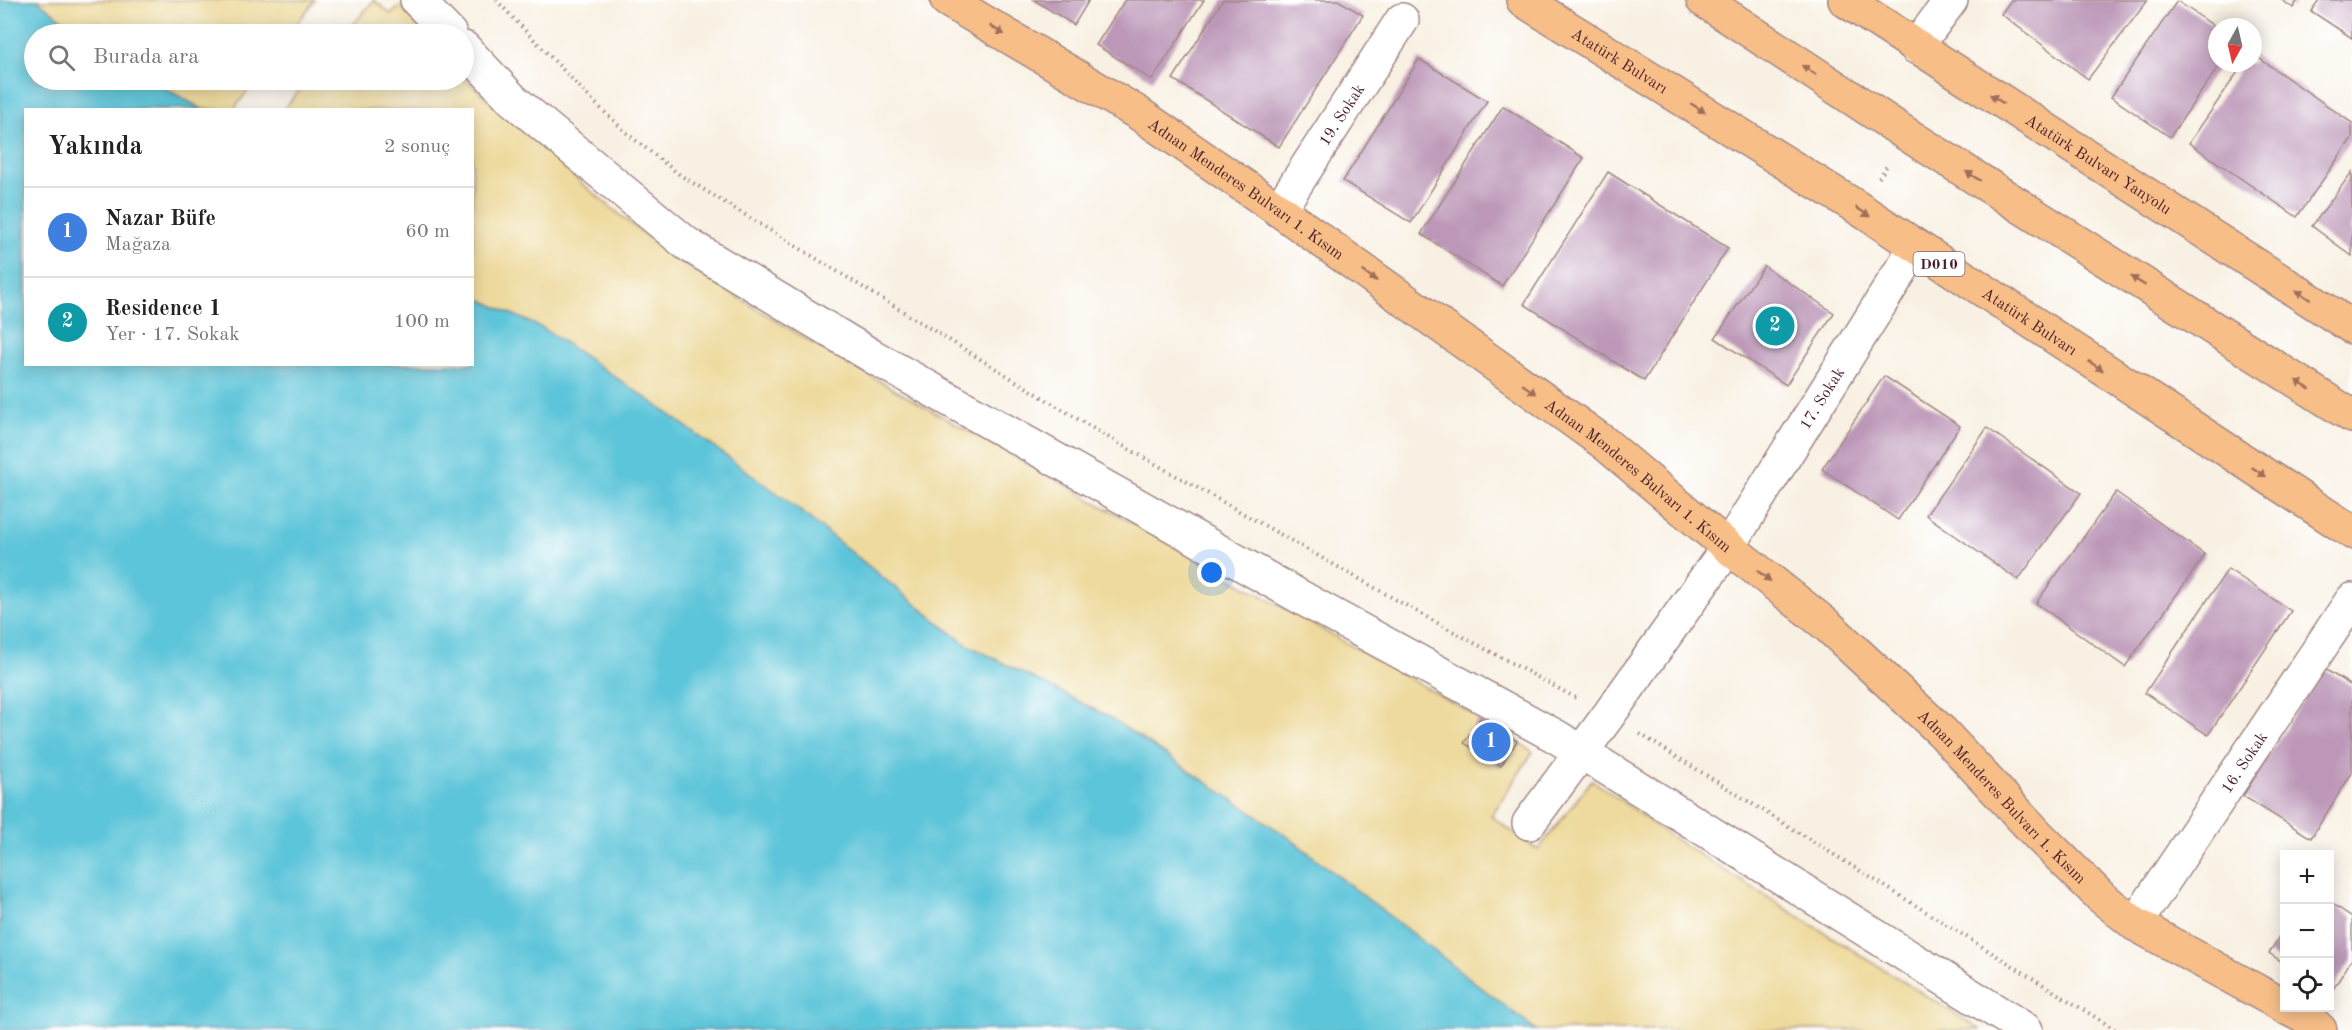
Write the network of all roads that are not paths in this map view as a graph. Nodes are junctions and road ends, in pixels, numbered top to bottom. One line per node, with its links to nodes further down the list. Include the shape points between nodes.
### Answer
1 (417, 0): 10 (street)
2 (947, 0): 13 (main road, Adnan Menderes Bulvarı 1. Kısım, one-way to 13, via 1138,114)
3 (1523, 0): 14 (main road, Atatürk Bulvarı / D010, one-way to 14, via 1858,208)
4 (1702, 0): 16 (main road, one-way to 4)
5 (1821, 0): 9 (main road)
6 (1845, 0): 9 (main road, Atatürk Bulvarı Yanyolu)
7 (1951, 0): 11 (street)
8 (1402, 20): 13 (street, 19. Sokak)
9 (1876, 21): 11 (main road, Atatürk Bulvarı Yanyolu)
10 (440, 24)
11 (1916, 47): 15 (main road, Atatürk Bulvarı Yanyolu, one-way to 11)
12 (474, 59): 20 (street, via 513,100 687,244 872,356)
13 (1279, 210): 18 (main road, Adnan Menderes Bulvarı 1. Kısım, one-way to 18, via 1603,442)
14 (1915, 248): 17 (main road, Atatürk Bulvarı / D010, one-way to 17); 18 (street, 17. Sokak)
15 (2352, 327)
16 (2352, 416)
17 (2352, 532)
18 (1728, 547): 20 (street, 17. Sokak); 22 (main road, Adnan Menderes Bulvarı 1. Kısım, one-way to 22, via 1828,626 1925,716 2100,896)
19 (2352, 600): 22 (street, 16. Sokak)
20 (1581, 752): 21 (street, 17. Sokak); 25 (street)
21 (1529, 823)
22 (2135, 924): 23 (main road, Adnan Menderes Bulvarı 1. Kısım)
23 (2280, 1004)
24 (2295, 1012): 26 (main road, Adnan Menderes Bulvarı 1. Kısım)
25 (2026, 1030)
26 (2320, 1030)

